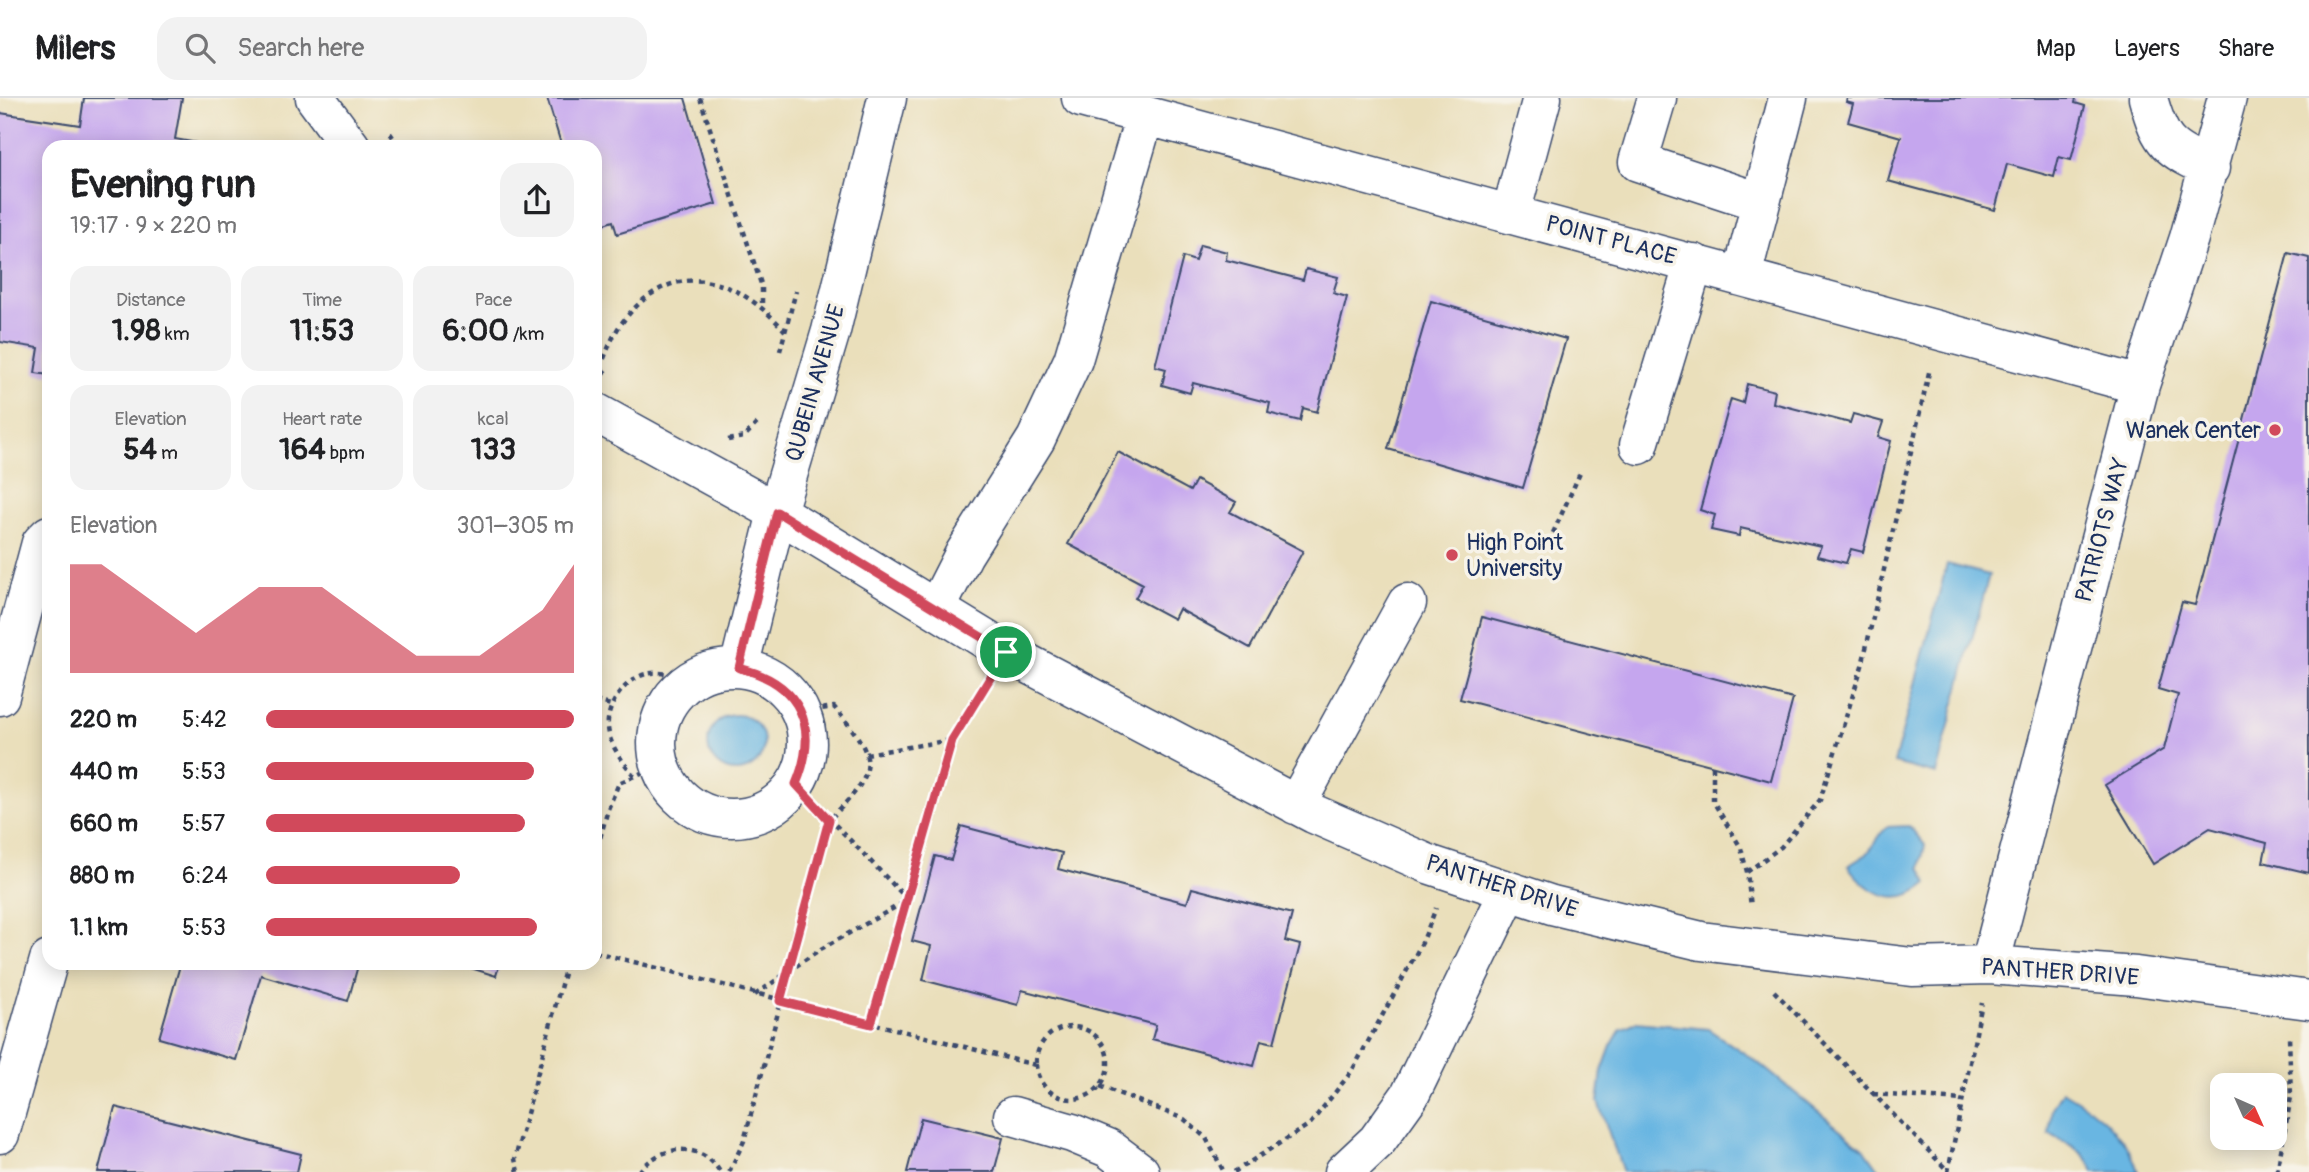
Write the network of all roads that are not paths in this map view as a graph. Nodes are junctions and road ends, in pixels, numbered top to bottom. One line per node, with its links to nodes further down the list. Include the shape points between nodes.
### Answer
1 (315, 98): 10 (street)
2 (887, 98): 19 (street, QUBEIN AVENUE, via 831,331)
3 (1081, 98): 9 (street, POINT PLACE)
4 (1542, 98): 13 (street)
5 (1657, 98): 12 (street, via 1638,162)
6 (1787, 98): 12 (street)
7 (2148, 98): 11 (street, via 2155,123 2173,150)
8 (2227, 98): 11 (street, PATRIOTS WAY)
9 (1145, 115): 13 (street, POINT PLACE); 22 (street, via 1073,360 1036,439 964,554)
10 (346, 140)
11 (2210, 168): 16 (street, PATRIOTS WAY)
12 (1760, 202): 15 (street)
13 (1511, 213): 14 (street, POINT PLACE)
14 (1694, 263): 15 (street, POINT PLACE); 18 (street)
15 (1742, 276): 16 (street, POINT PLACE)
16 (2140, 385): 27 (street, PATRIOTS WAY)
17 (602, 416): 19 (street, PANTHER DRIVE)
18 (1639, 445)
19 (777, 512): 22 (street, PANTHER DRIVE); 23 (street, QUBEIN AVENUE)
20 (42, 542): 24 (street)
21 (1407, 603): 25 (street)
22 (936, 609): 25 (street, PANTHER DRIVE, via 1006,652)
23 (739, 668): 23 (street, via 776,681 801,712 808,736 806,761 796,784 779,803 758,815 733,819 709,816 687,805 647,770 665,708 691,680 714,670)
24 (0, 696)
25 (1296, 805): 26 (street, PANTHER DRIVE, via 1449,871)
26 (1509, 891): 27 (street, PANTHER DRIVE, via 1701,940 1912,967); 33 (street, via 1410,1095 1377,1141)
27 (1990, 965): 29 (street, PANTHER DRIVE, via 2150,978)
28 (46, 970): 31 (street)
29 (2302, 998)
30 (1013, 1116): 32 (street, via 1108,1148)
31 (0, 1134)
32 (1140, 1172)
33 (1344, 1172)

